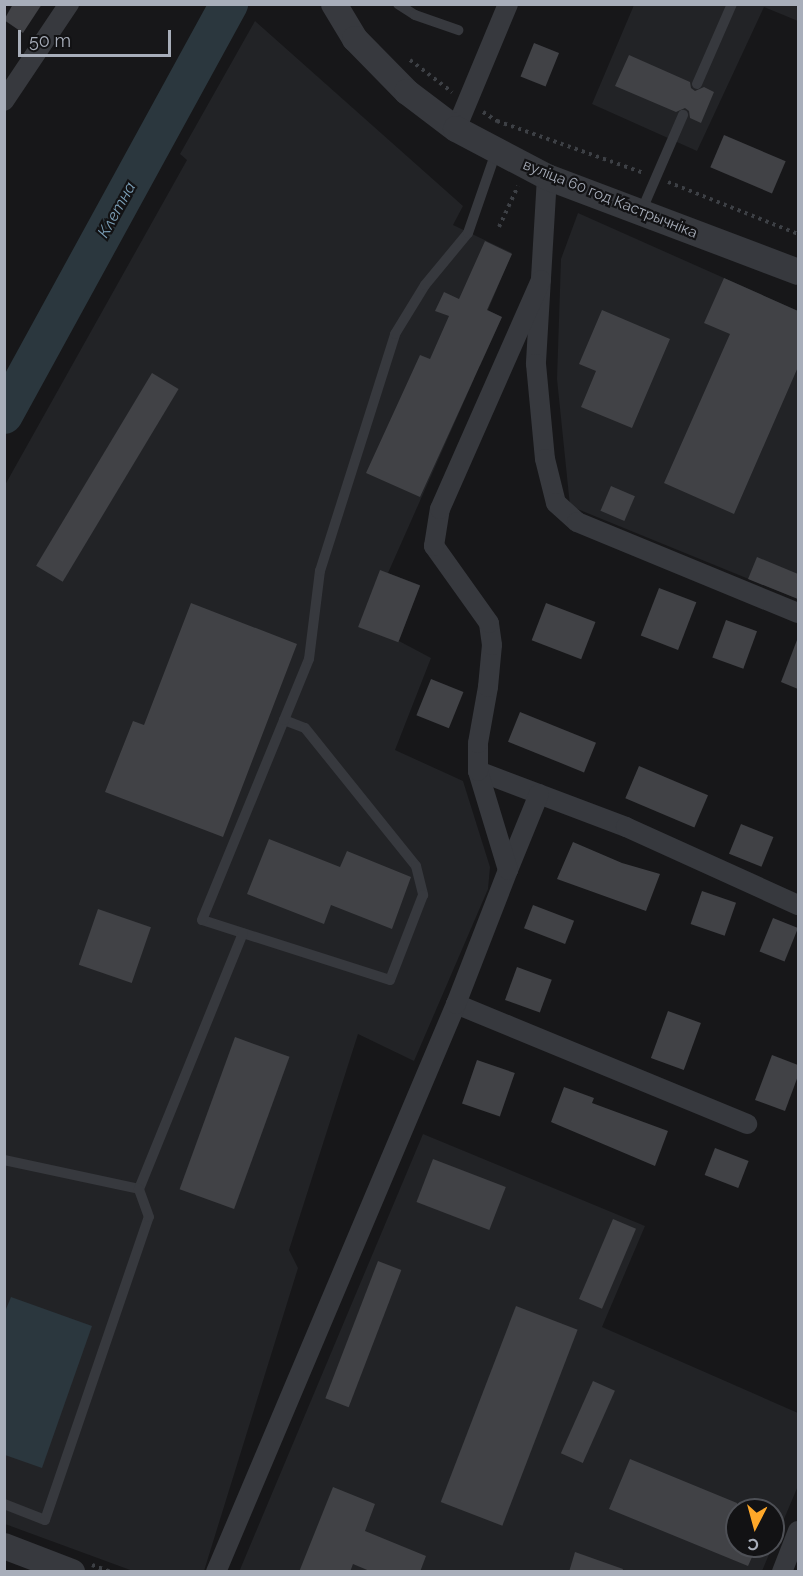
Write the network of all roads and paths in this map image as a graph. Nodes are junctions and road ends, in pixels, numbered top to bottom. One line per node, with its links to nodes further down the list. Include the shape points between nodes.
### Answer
1 (69, 4): 9 (street)
2 (334, 4): 12 (street, вуліца 60 год Кастрычніка, via 355,39 406,92)
3 (398, 4): 6 (lane, via 415,15)
4 (508, 4): 10 (street)
5 (732, 4): 8 (lane)
6 (458, 30)
7 (408, 58): 10 (path)
8 (697, 84)
9 (4, 101)
10 (467, 103): 12 (street); 15 (path, via 497,121)
11 (683, 115): 15 (lane)
12 (456, 129): 13 (street, вуліца 60 год Кастрычніка)
13 (496, 152): 14 (street, вуліца 60 год Кастрычніка); 21 (lane, via 468,233 425,285 395,334 320,571 309,659)
14 (547, 177): 16 (street, вуліца 60 год Кастрычніка); 19 (street)
15 (656, 177): 16 (lane); 17 (path)
16 (641, 212): 18 (street, вуліца 60 год Кастрычніка)
17 (798, 234)
18 (798, 272)
19 (541, 280): 20 (street, via 536,364 545,459 556,503 577,522); 22 (street, via 440,509 434,546 489,623 492,645 478,743)
20 (798, 613)
21 (284, 720): 26 (lane, via 202,920); 26 (lane, via 305,728 416,866 423,895 390,980)
22 (478, 771): 23 (street); 24 (street)
23 (539, 794): 24 (street); 25 (street, via 626,827)
24 (507, 870): 27 (street)
25 (798, 905)
26 (243, 933): 30 (lane)
27 (456, 1004): 28 (street); 35 (street)
28 (747, 1124)
29 (4, 1160): 30 (lane)
30 (139, 1189): 31 (lane, via 149,1216 45,1520)
31 (4, 1504)
32 (798, 1531): 36 (street)
33 (4, 1546): 34 (street)
34 (72, 1572)
35 (216, 1572)
36 (782, 1572)

